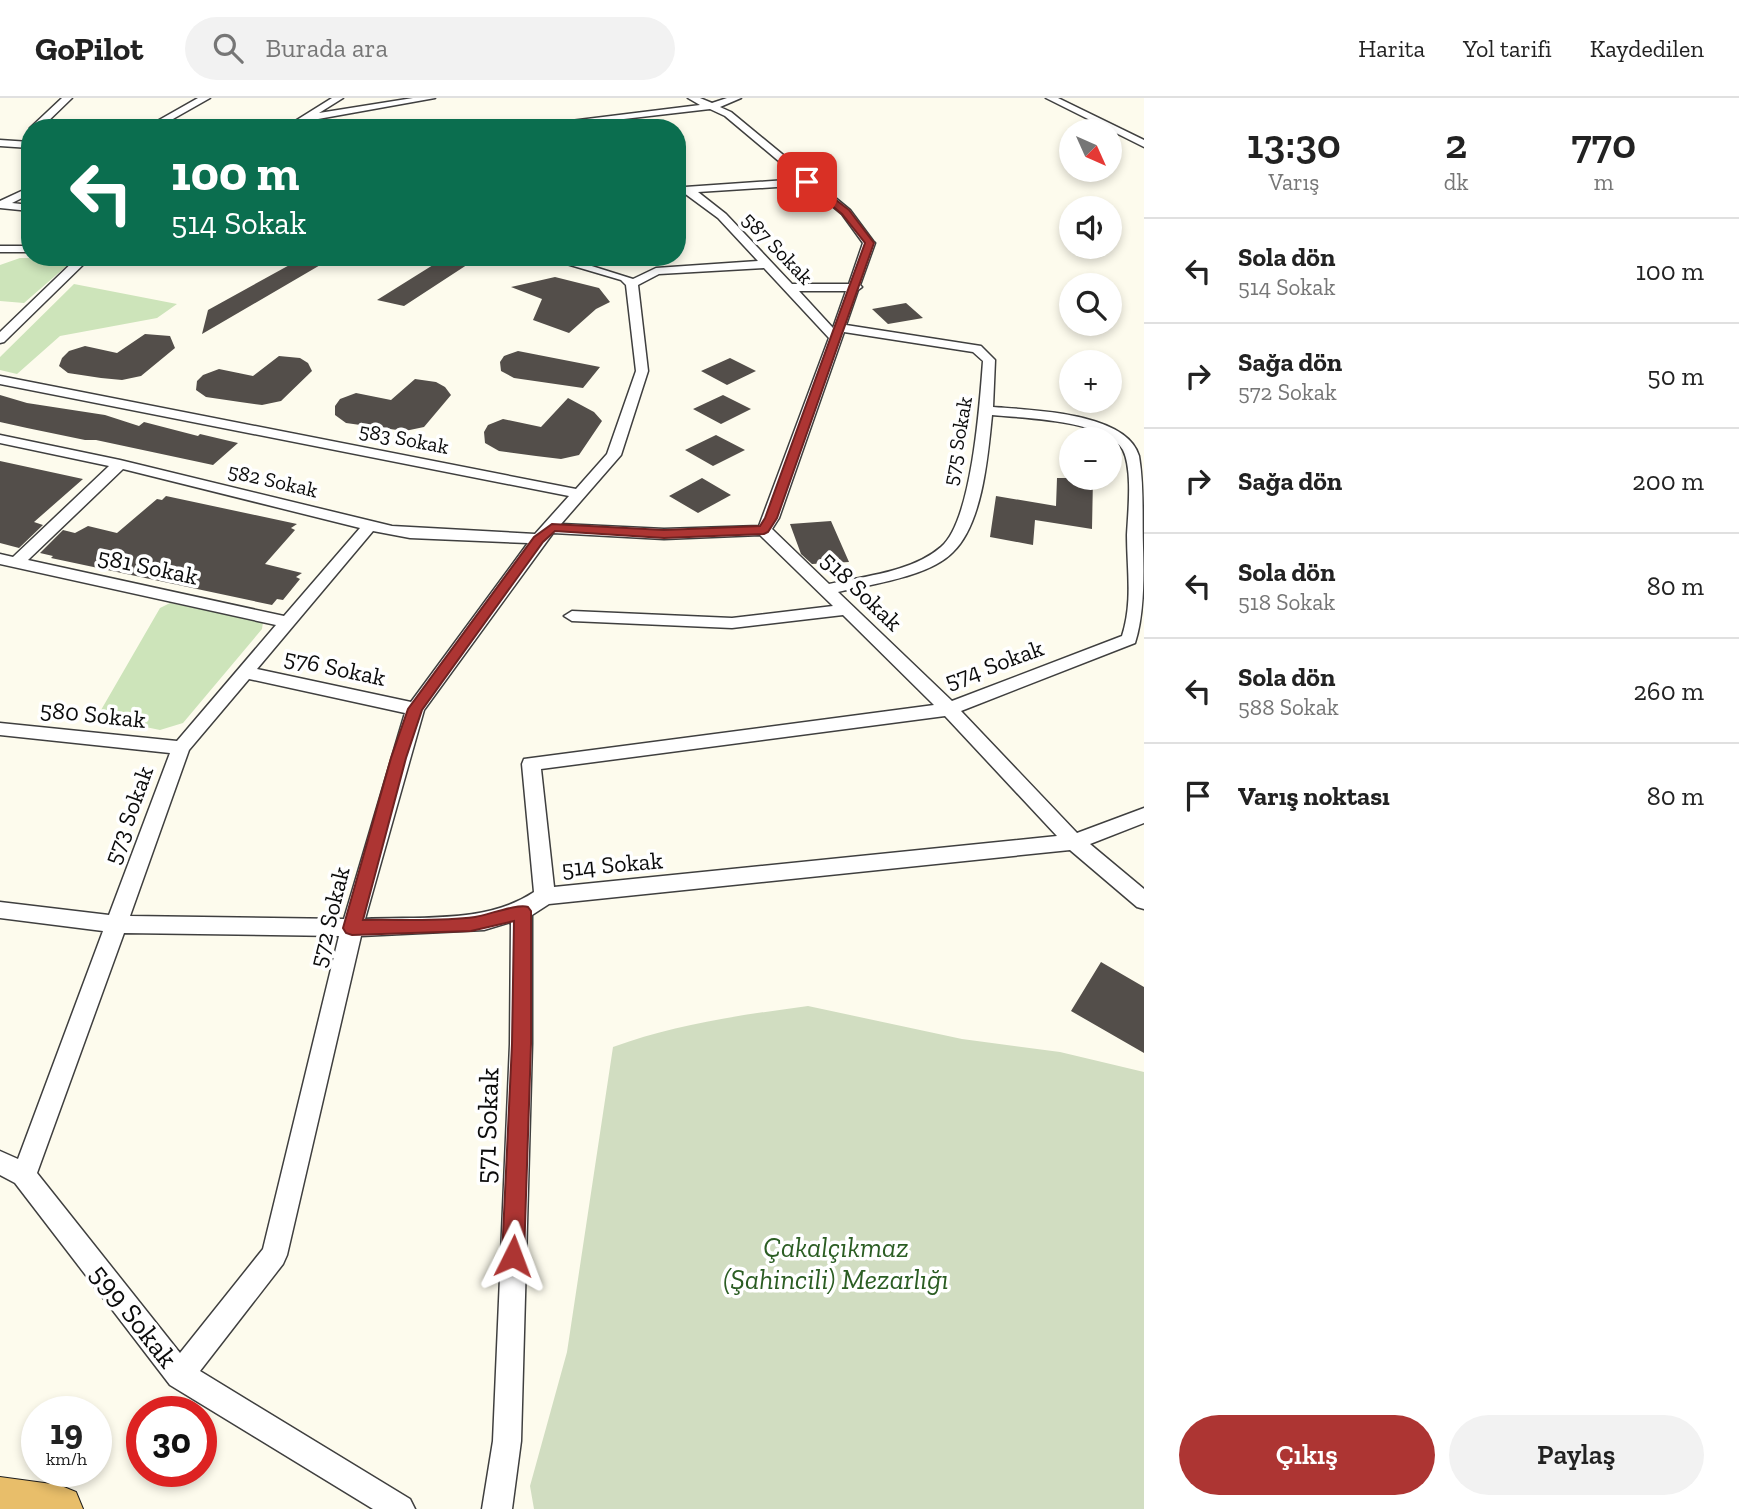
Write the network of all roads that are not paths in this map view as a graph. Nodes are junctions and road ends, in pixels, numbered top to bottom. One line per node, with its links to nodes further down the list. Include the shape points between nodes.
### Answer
1 (67, 98): 10 (street)
2 (205, 98): 11 (street)
3 (338, 98): 12 (street)
4 (430, 98): 13 (street)
5 (736, 98): 8 (street)
6 (1051, 98): 15 (street)
7 (699, 99): 8 (street)
8 (713, 106): 9 (street); 22 (street)
9 (597, 118): 14 (street)
10 (45, 119)
11 (166, 119)
12 (305, 119)
13 (323, 119)
14 (591, 119)
15 (1096, 119)
16 (1122, 130): 17 (street)
17 (1144, 130)
18 (1122, 132): 19 (street)
19 (1144, 144)
20 (3, 145): 21 (street)
21 (21, 145)
22 (807, 182): 23 (street); 38 (street, via 846,212 869,243)
23 (686, 191)
24 (686, 193): 32 (street, 587 Sokak, via 722,216)
25 (21, 194): 26 (street)
26 (0, 205): 27 (street)
27 (21, 207)
28 (0, 249): 29 (street)
29 (21, 249)
30 (21, 250): 31 (street)
31 (0, 258)
32 (766, 264): 36 (street); 39 (street, 587 Sokak)
33 (76, 266): 41 (street)
34 (582, 266): 37 (street, via 625,278)
35 (660, 266): 36 (street)
36 (656, 271): 37 (street)
37 (632, 286): 46 (street, via 642,371 614,455)
38 (856, 287): 39 (street); 40 (street)
39 (791, 288): 40 (street, 587 Sokak)
40 (838, 333): 43 (street, 575 Sokak, via 976,349 989,360); 48 (street)
41 (0, 339)
42 (0, 380): 46 (street, 583 Sokak)
43 (987, 410): 51 (street, 575 Sokak, via 967,514 956,541 914,566); 57 (street, 574 Sokak, via 1095,426 1129,449 1138,617 1129,639)
44 (0, 439): 45 (street, 582 Sokak)
45 (120, 464): 47 (street, 582 Sokak); 50 (street)
46 (580, 494): 49 (street, 572 Sokak)
47 (370, 524): 49 (street, 582 Sokak, via 428,536); 54 (street, 573 Sokak)
48 (764, 530): 49 (street, 582 Sokak); 51 (street, 518 Sokak)
49 (545, 533): 56 (street, 572 Sokak)
50 (8, 561): 54 (street, 581 Sokak)
51 (825, 590): 52 (street, 518 Sokak)
52 (845, 610): 53 (street, via 732,623); 57 (street, 518 Sokak)
53 (572, 616)
54 (286, 622): 55 (street, 573 Sokak)
55 (244, 672): 56 (street, 576 Sokak); 59 (street, 573 Sokak)
56 (415, 709): 67 (street, 572 Sokak)
57 (949, 709): 61 (street, 518 Sokak); 62 (street, 574 Sokak, via 531,764)
58 (0, 729): 59 (street, 580 Sokak)
59 (181, 748): 66 (street, 573 Sokak)
60 (1144, 814): 61 (street, 514 Sokak)
61 (1074, 842): 62 (street, 514 Sokak); 63 (street, 518 Sokak)
62 (545, 896): 65 (street, 514 Sokak)
63 (1144, 901)
64 (0, 910): 66 (street, 514 Sokak)
65 (522, 911): 67 (street, 514 Sokak, via 471,924); 73 (street, 571 Sokak, via 507,1441)
66 (116, 924): 67 (street, 514 Sokak); 68 (street, 573 Sokak)
67 (352, 928): 69 (street, 572 Sokak, via 274,1255)
68 (12, 1169): 69 (street, 599 Sokak)
69 (180, 1375): 72 (street, 599 Sokak)
70 (0, 1501): 71 (highway)
71 (59, 1509)
72 (400, 1509)
73 (497, 1509)

